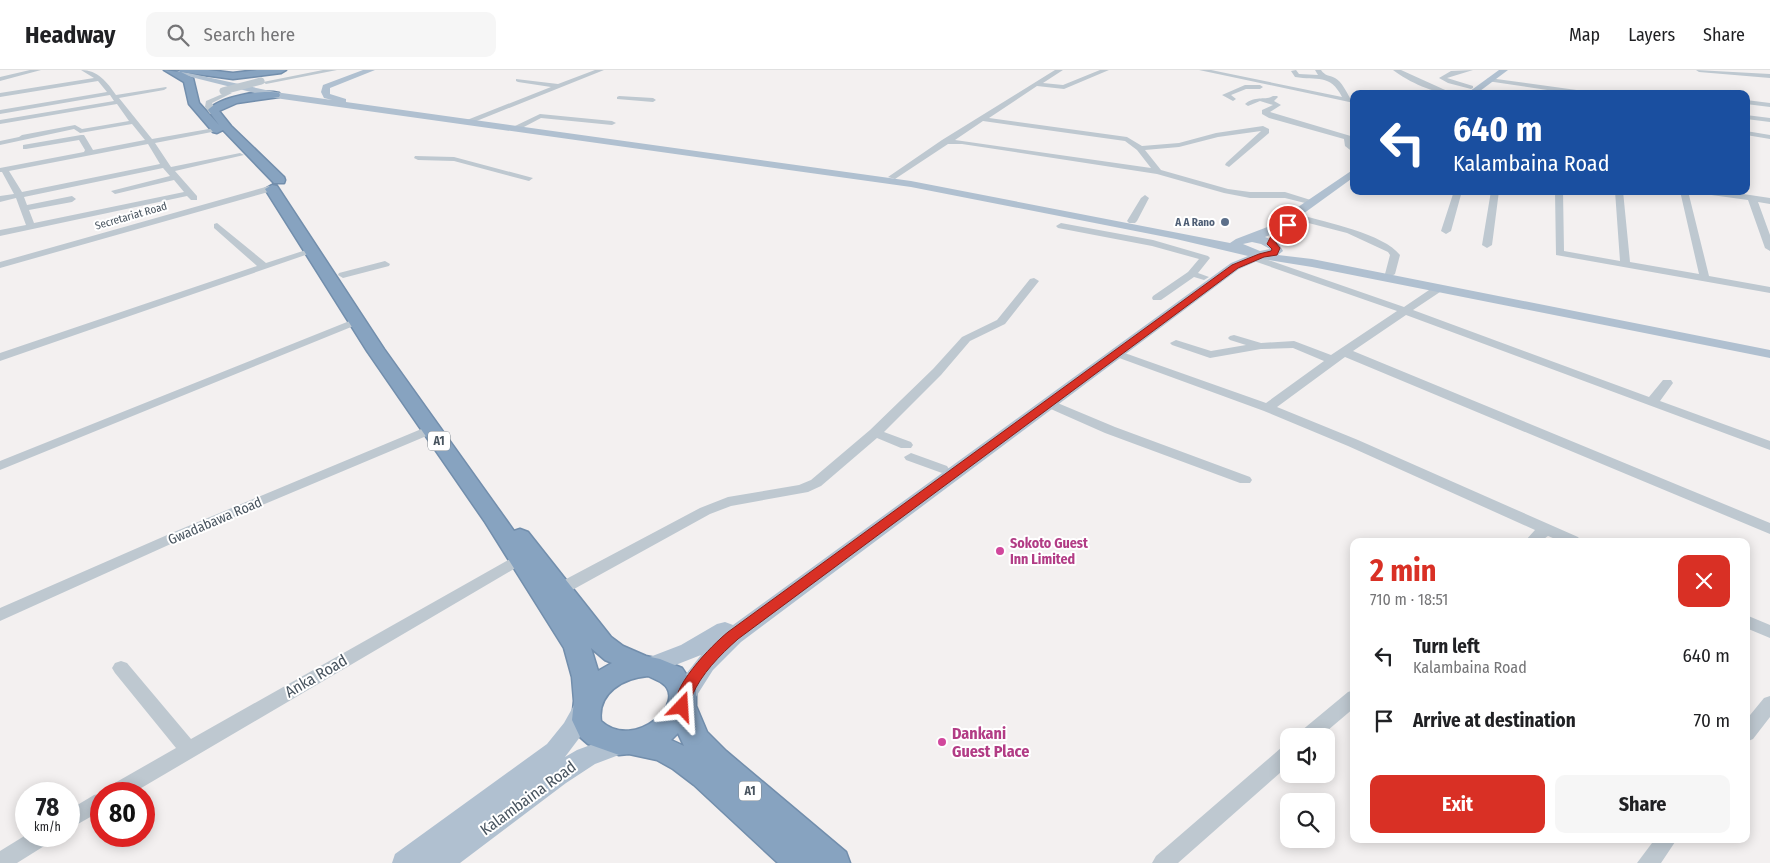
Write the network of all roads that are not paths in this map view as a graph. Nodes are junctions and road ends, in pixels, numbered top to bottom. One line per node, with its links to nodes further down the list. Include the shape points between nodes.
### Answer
1 (38, 70): 20 (street)
2 (84, 70): 22 (street)
3 (281, 70): 17 (highway, via 232,76)
4 (317, 70): 29 (street)
5 (334, 70): 29 (street)
6 (370, 70): 57 (main road, via 326,87 327,96)
7 (601, 70): 33 (street)
8 (1060, 70): 30 (street)
9 (1106, 70): 30 (street, via 1064,87)
10 (1202, 70): 31 (street)
11 (1318, 70): 23 (street)
12 (1396, 70): 34 (street)
13 (1470, 70): 37 (street, via 1442,78)
14 (1495, 70): 38 (main road)
15 (1504, 70): 27 (main road)
16 (1699, 70): 19 (street)
17 (179, 71): 46 (main road); 57 (main road); 60 (highway, A1, via 189,80 192,101)
18 (1294, 71): 23 (street, via 1297,76)
19 (1747, 72): 21 (street)
20 (19, 74): 24 (street); 25 (street)
21 (1770, 76)
22 (98, 77): 32 (street); 43 (street)
23 (1323, 77): 49 (street, via 1336,80)
24 (0, 78)
25 (28, 80)
26 (518, 80): 33 (street)
27 (1489, 80): 39 (main road); 40 (street)
28 (1400, 81): 34 (street)
29 (264, 82): 42 (street, bridge)
30 (1036, 84): 64 (street)
31 (1269, 85): 50 (street, via 1245,87 1225,95); 52 (street, via 1276,98); 53 (street)
32 (106, 86): 45 (street); 47 (street)
33 (559, 86): 67 (street)
34 (1425, 87): 36 (street)
35 (164, 88): 47 (street)
36 (1436, 90)
37 (1468, 90)
38 (1474, 90)
39 (1475, 90)
40 (1561, 90)
41 (0, 91): 43 (street)
42 (226, 92): 60 (street, via 202,99); 62 (street, via 208,102)
43 (16, 94): 44 (street); 45 (street); 54 (street)
44 (0, 95)
45 (49, 95): 56 (street)
46 (275, 95): 62 (highway, via 227,102 215,108); 128 (main road, via 903,183)
47 (115, 97): 56 (street); 66 (street); 70 (street)
48 (619, 98): 51 (street)
49 (1350, 98)
50 (1233, 99)
51 (653, 100)
52 (1269, 101): 58 (street, via 1259,99); 63 (street, via 1278,105 1265,112)
53 (1350, 101)
54 (3, 102): 61 (street)
55 (1750, 102): 59 (street)
56 (52, 103): 61 (street)
57 (354, 104): 67 (main road)
58 (1248, 104)
59 (1770, 105)
60 (197, 108): 74 (highway, A1)
61 (3, 111): 66 (street)
62 (214, 112): 100 (highway, A1)
63 (1272, 116): 73 (street, via 1260,122); 79 (street)
64 (982, 118): 80 (street); 84 (street, via 1124,138)
65 (1750, 118): 68 (street)
66 (12, 120): 69 (street); 81 (street)
67 (471, 120): 72 (main road)
68 (1770, 120)
69 (0, 122)
70 (134, 122): 81 (street, via 80,131 75,127); 82 (street)
71 (612, 123): 72 (street, via 540,116)
72 (519, 126): 96 (main road)
73 (1259, 128): 84 (street, via 1179,145); 89 (street, via 1266,131)
74 (217, 130): 82 (street); 86 (highway, A1)
75 (1750, 130): 76 (street)
76 (1770, 132)
77 (1750, 134): 78 (street)
78 (1770, 137)
79 (1350, 138)
80 (948, 140): 92 (street); 96 (street)
81 (24, 141): 83 (street); 85 (street, via 81,137 89,150); 88 (street)
82 (150, 142): 85 (street); 90 (street)
83 (0, 143)
84 (1140, 148): 92 (street)
85 (86, 154): 88 (street)
86 (240, 155): 90 (street); 100 (highway, A1)
87 (418, 158): 97 (street, via 454,159)
88 (33, 164): 91 (street)
89 (1228, 165)
90 (167, 167): 94 (street); 95 (street)
91 (2, 170): 103 (street)
92 (1158, 172): 114 (street, via 1227,191 1286,195)
93 (1350, 175): 114 (main road)
94 (107, 177): 99 (street); 101 (street)
95 (177, 177): 101 (street); 102 (street)
96 (892, 177): 121 (main road)
97 (529, 178)
98 (1350, 182): 120 (main road)
99 (68, 185): 103 (street); 113 (street)
100 (271, 185): 116 (street, Secretariat Road); 130 (highway, A1); 133 (street, Secretariat Road); 137 (highway, A1, via 294,207)
101 (115, 191): 117 (street)
102 (189, 193): 116 (street); 117 (street)
103 (19, 195): 112 (street); 118 (street)
104 (1457, 195): 125 (street)
105 (1494, 195): 127 (street)
106 (1559, 195): 134 (street, via 1559,253)
107 (1619, 195): 134 (street)
108 (1685, 195): 139 (street)
109 (1738, 195): 111 (street)
110 (1145, 198): 121 (street)
111 (1752, 198): 115 (street); 129 (street)
112 (0, 199)
113 (72, 199): 118 (street); 119 (street)
114 (1313, 202): 128 (main road, via 1274,229)
115 (1770, 202)
116 (199, 204): 131 (street, Secretariat Road)
117 (122, 206): 119 (street)
118 (24, 208): 122 (street)
119 (80, 216): 122 (street)
120 (1300, 218): 128 (main road); 136 (street, via 1350,231 1392,250 1395,255)
121 (1132, 221): 128 (main road)
122 (31, 226): 126 (street)
123 (217, 226): 135 (street)
124 (1061, 226): 138 (street, via 1153,243 1205,258)
125 (1446, 231)
126 (0, 233)
127 (1487, 245)
128 (1256, 248): 136 (main road); 138 (main road); 141 (main road, via 1312,263); 144 (street); 151 (main road)
129 (1770, 248)
130 (312, 251): 135 (street); 145 (highway, A1)
131 (0, 260)
132 (385, 264): 137 (street)
133 (0, 265)
134 (1625, 265): 139 (street)
135 (264, 267): 153 (street)
136 (1390, 274): 149 (main road)
137 (342, 275): 170 (highway, A1, via 440,426)
138 (1198, 276): 143 (street); 163 (main road)
139 (1706, 280): 142 (street)
140 (1034, 281): 160 (street, via 1001,322 966,339)
141 (1439, 288): 144 (street); 152 (main road)
142 (1770, 290)
143 (1157, 298)
144 (1406, 311): 150 (street); 156 (street)
145 (357, 321): 159 (highway, A1); 162 (street)
146 (1234, 338): 148 (street)
147 (1176, 343): 148 (street, via 1210,355)
148 (1260, 346): 154 (street, via 1294,344)
149 (1770, 348)
150 (1344, 352): 154 (street); 166 (street)
151 (1115, 353): 157 (main road); 158 (street)
152 (1770, 354)
153 (0, 357)
154 (1332, 360): 158 (street)
155 (1667, 384): 156 (street)
156 (1652, 402): 161 (street)
157 (1048, 403): 164 (street, via 1110,430); 177 (main road, via 733,636 695,676)
158 (1268, 408): 165 (street)
159 (431, 429): 169 (highway, A1, via 494,518); 171 (street, Gwadabawa Road)
160 (875, 434): 163 (street); 170 (street, via 816,483 803,489 728,502 704,511)
161 (1770, 446)
162 (0, 466)
163 (942, 469): 174 (main road, via 704,645 682,656)
164 (1245, 480)
165 (1546, 529): 167 (street); 168 (street)
166 (1770, 529)
167 (1536, 538)
168 (1566, 538)
169 (519, 560): 178 (highway, A1, via 577,647 586,678); 183 (street, Anka Road)
170 (559, 590): 174 (highway, A1, via 602,644 614,653)
171 (0, 615)
172 (1750, 623): 173 (street)
173 (1770, 632)
174 (646, 666): 177 (highway, via 675,676 682,686); 178 (highway, via 616,673 604,680)
175 (121, 668): 183 (street)
176 (1350, 700): 180 (street)
177 (683, 702): 182 (highway, via 675,720 662,732 646,740); 192 (highway, A1, via 695,739 714,760)
178 (587, 703): 182 (highway, via 586,716 596,734 606,740); 189 (main road, via 556,751)
179 (1770, 703): 181 (street)
180 (1317, 728)
181 (1750, 729)
182 (626, 743): 190 (main road, Kalambaina Road, via 586,757); 191 (highway, A1, via 662,749 684,760)
183 (188, 749): 185 (street, Anka Road)
184 (1280, 761): 193 (street)
185 (133, 782)
186 (1664, 843): 194 (street)
187 (24, 847): 188 (street)
188 (0, 862)
189 (404, 863)
190 (439, 863)
191 (800, 863)
192 (834, 863)
193 (1163, 863)
194 (1648, 863)

